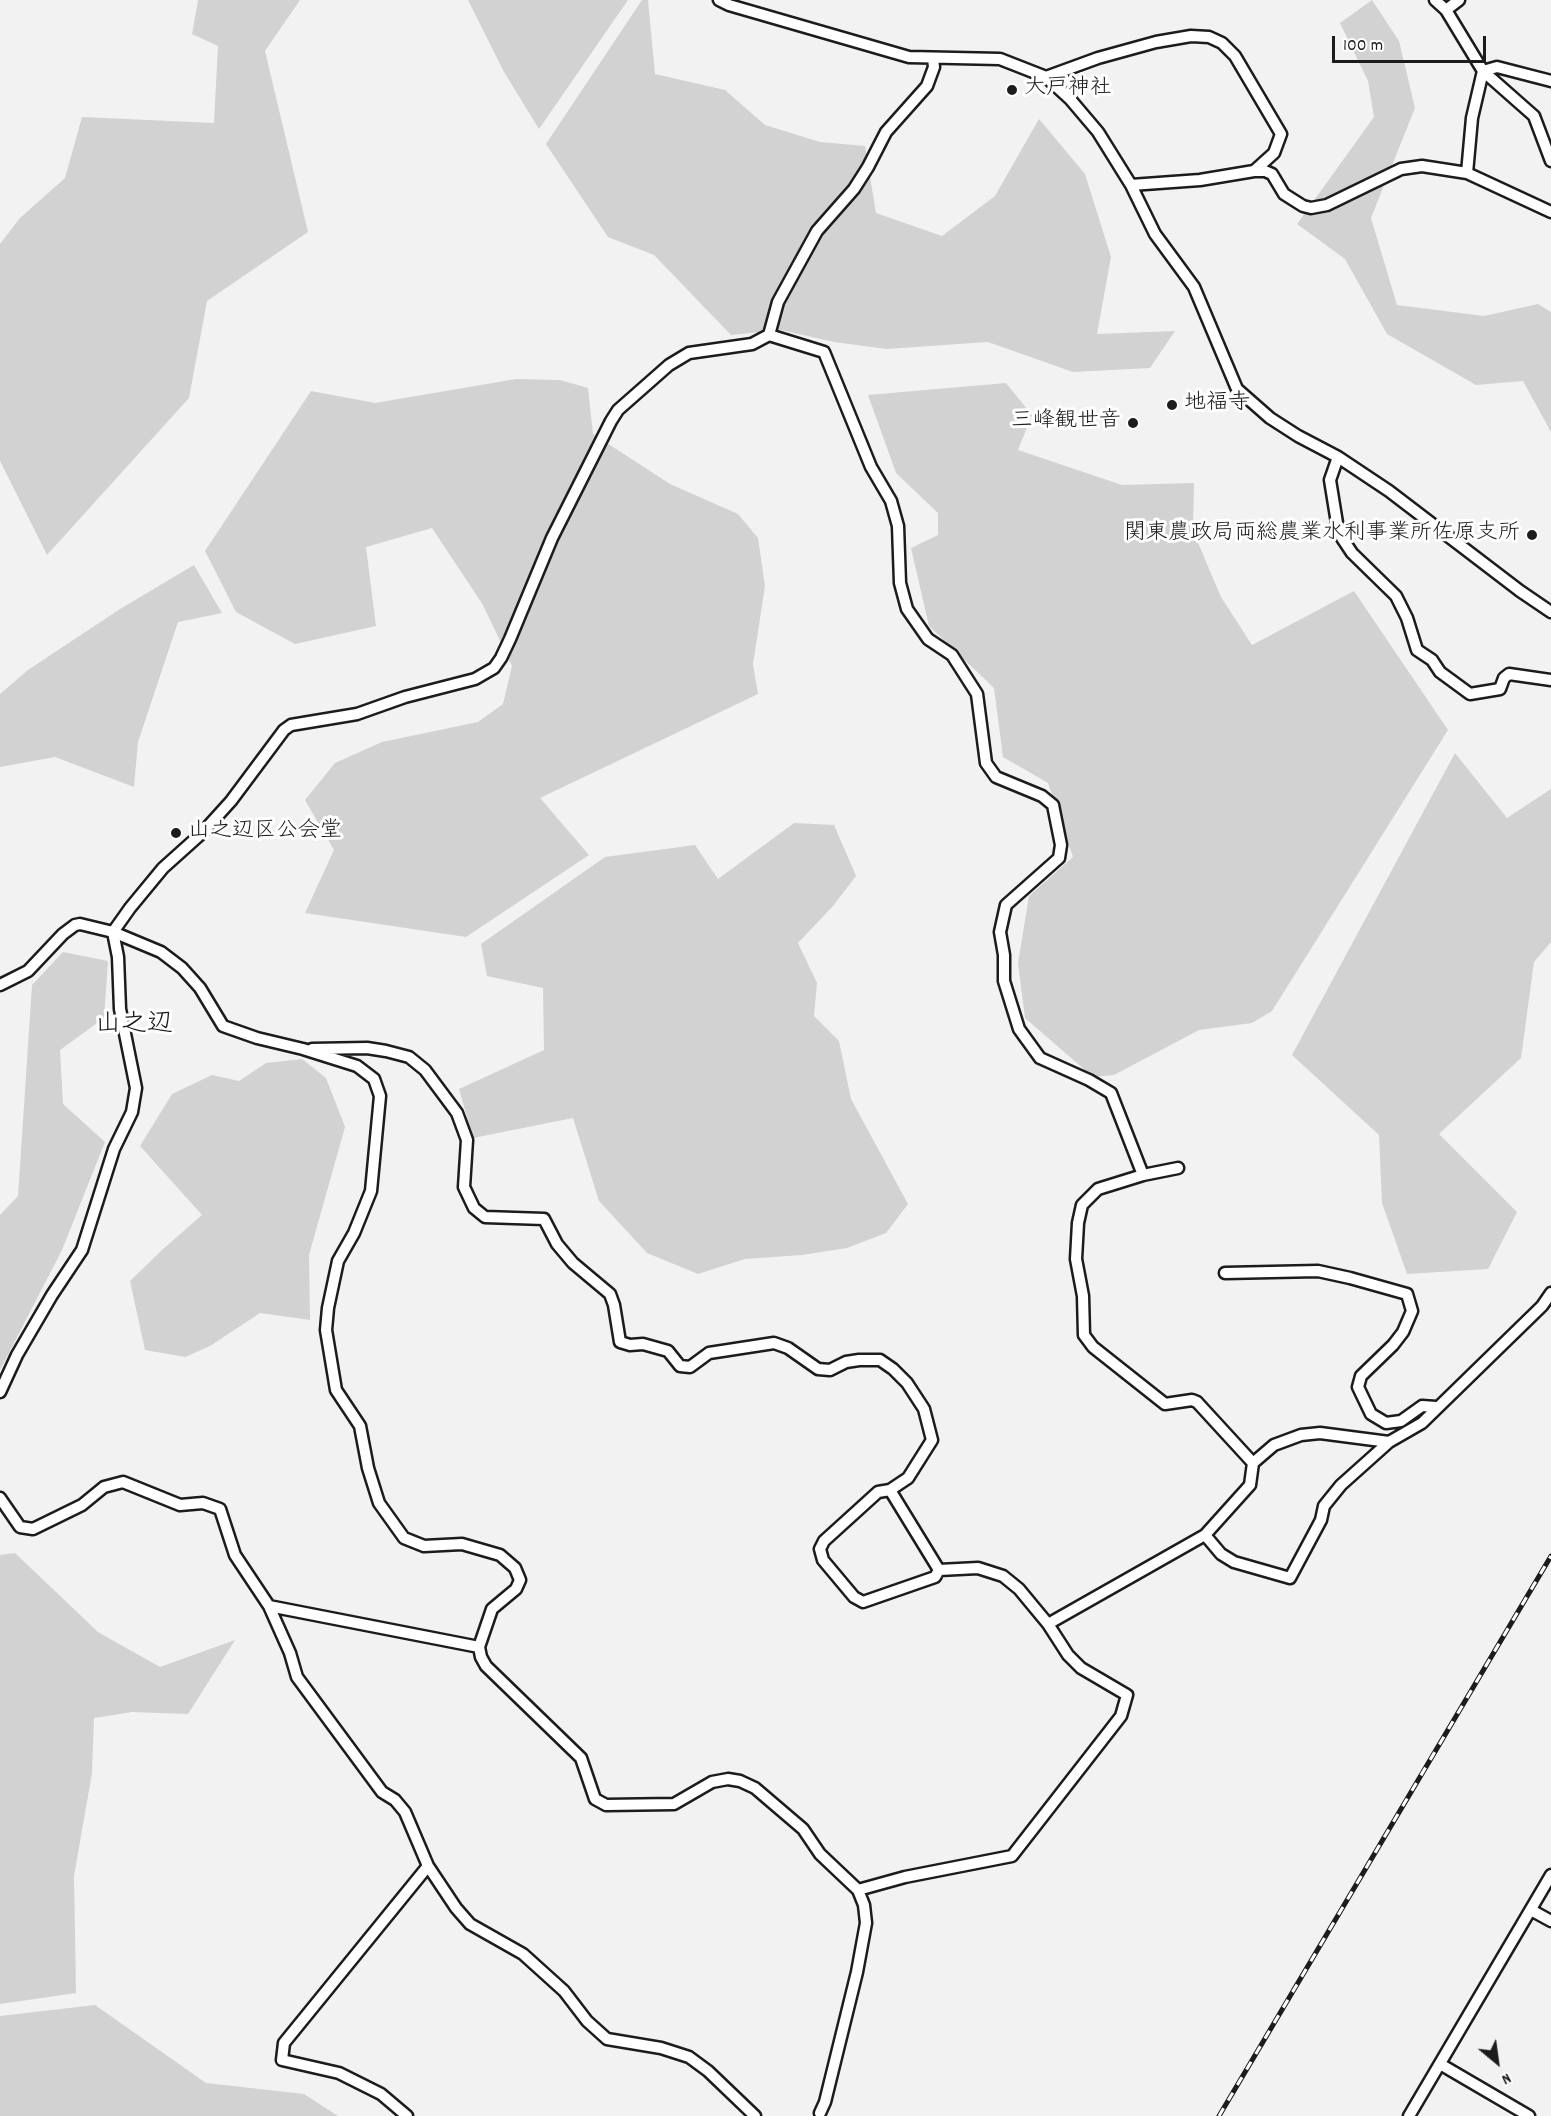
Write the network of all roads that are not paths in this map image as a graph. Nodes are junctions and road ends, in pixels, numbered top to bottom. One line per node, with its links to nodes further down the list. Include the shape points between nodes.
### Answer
1 (719, 0): 5 (street, via 909,57)
2 (1436, 0): 4 (street)
3 (1459, 0): 4 (street)
4 (1446, 10): 6 (street)
5 (933, 59): 7 (street, via 1000,59); 14 (street, via 927,86 886,132 854,189 817,231 778,302)
6 (1483, 71): 8 (street, via 1497,67); 9 (street, via 1534,116); 11 (street, via 1472,118)
7 (1046, 77): 10 (street, via 1156,42 1209,37 1235,56 1281,134 1274,153); 12 (street, via 1098,132)
8 (1551, 81)
9 (1551, 161)
10 (1254, 171): 11 (street, via 1272,174 1284,194 1311,208 1327,205 1388,174 1415,166); 12 (street)
11 (1467, 172): 13 (street)
12 (1131, 185): 15 (street, via 1155,234 1194,287 1237,389 1270,418)
13 (1551, 212)
14 (769, 335): 18 (street, via 752,344 689,353 669,365 618,410 552,538 494,668 475,679 357,714 291,725 231,801 202,834 163,868); 22 (street, via 824,352 871,467 891,501 898,526 900,583 907,609 928,639 952,655 977,694 986,763 996,777 1042,796 1053,805 1062,845 1059,858 1006,905 1000,932 1004,981 1019,1029 1040,1058 1111,1094)
15 (1338, 457): 16 (street); 17 (street, via 1330,480 1342,538 1396,596 1417,650 1470,694 1500,689 1509,674)
16 (1551, 612)
17 (1551, 680)
18 (113, 932): 19 (street, via 75,925 28,971); 20 (street, via 161,952 182,968 200,988 223,1026); 25 (street, via 120,1009 136,1088 132,1112 114,1149 82,1250 23,1345)
19 (0, 985)
20 (303, 1049): 29 (street, via 386,1051 409,1057 425,1070 457,1113 467,1140 464,1187 474,1208 485,1217 544,1219 573,1263 610,1294 620,1342 668,1351 680,1366 690,1367 709,1353 774,1343 818,1369 830,1370 859,1360 880,1360 893,1369 924,1409 932,1440 908,1478); 35 (street, via 357,1066 374,1079 381,1096 371,1191 338,1261 328,1308 326,1330 336,1390 360,1426 379,1503 404,1538 424,1546 462,1544 500,1556 515,1568 520,1580 516,1589 492,1609)
21 (1178, 1168): 22 (street)
22 (1143, 1175): 28 (street, via 1098,1189 1082,1205 1076,1259 1083,1296 1084,1335 1093,1347 1166,1404 1197,1402)
23 (1225, 1273): 26 (street, via 1318,1271 1407,1294 1412,1311 1403,1332 1360,1376 1359,1387 1371,1414 1386,1423 1401,1421 1422,1406)
24 (1551, 1293): 26 (street)
25 (0, 1392)
26 (1436, 1407): 27 (street, via 1422,1423)
27 (1389, 1442): 28 (street, via 1320,1433 1300,1436 1274,1445); 31 (street, via 1341,1485 1324,1506 1321,1520 1290,1578 1234,1562 1221,1554)
28 (1252, 1463): 31 (street, via 1250,1485)
29 (890, 1490): 32 (street); 32 (street, via 878,1492 824,1541 820,1549 824,1560 854,1597 863,1602 935,1577)
30 (0, 1498): 33 (street, via 20,1527 33,1529 82,1504 104,1487 123,1482 180,1505 203,1503 220,1509 234,1555)
31 (1205, 1535): 34 (street)
32 (939, 1570): 34 (street, via 978,1568 1003,1576)
33 (269, 1606): 35 (street); 36 (street, via 297,1677 382,1792 405,1812)
34 (1048, 1624): 38 (street, via 1081,1668 1127,1695 1121,1716 1011,1856)
35 (479, 1647): 38 (street, via 486,1666 581,1758 595,1799 606,1805 674,1804 712,1782 740,1780 803,1829 820,1854)
36 (428, 1866): 43 (street, via 284,2043 282,2060 339,2073 381,2094); 44 (street, via 470,1924 523,1954 564,1991 607,2040 662,2048 689,2057)
37 (1551, 1875): 39 (street)
38 (858, 1890): 42 (street, via 866,1923)
39 (1531, 1910): 40 (street); 41 (street)
40 (1551, 1921)
41 (1440, 2064): 45 (street); 46 (street)
42 (820, 2115)
43 (407, 2116)
44 (755, 2116)
45 (1409, 2116)
46 (1529, 2116)

